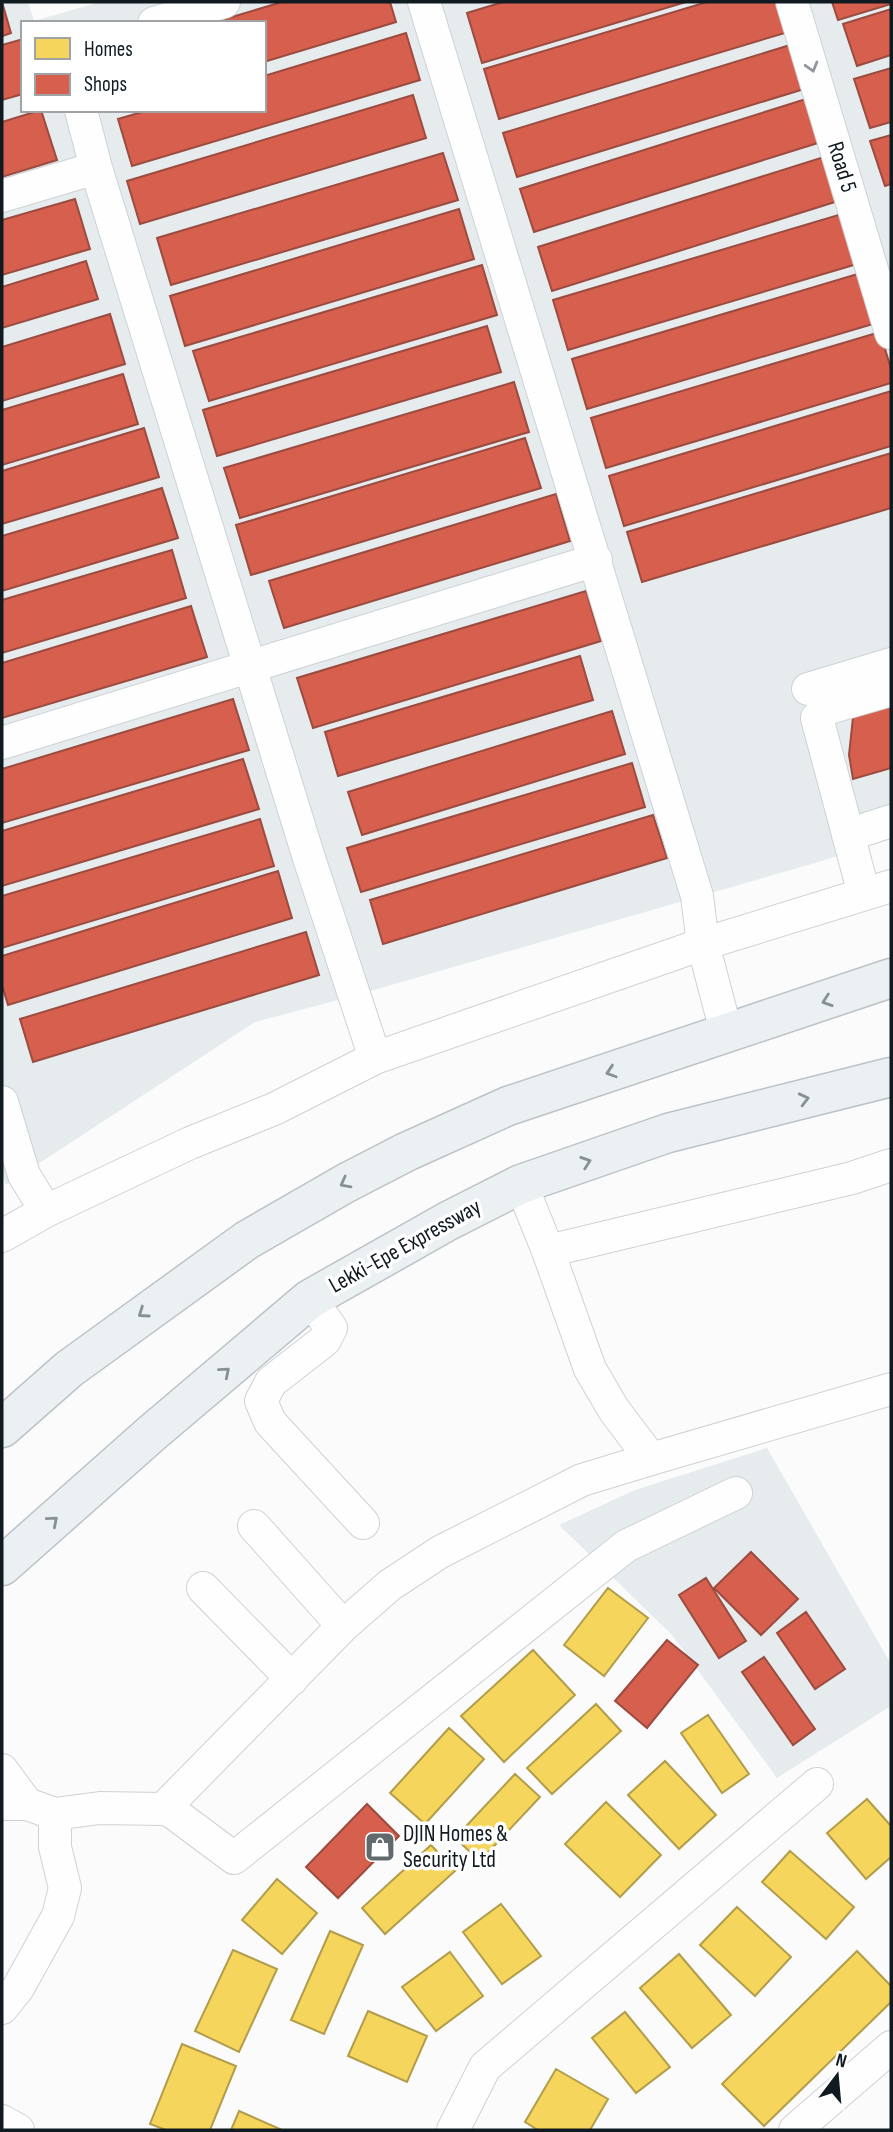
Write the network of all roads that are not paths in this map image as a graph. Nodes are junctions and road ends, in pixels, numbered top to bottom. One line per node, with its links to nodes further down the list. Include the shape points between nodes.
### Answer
1 (224, 2): 4 (street)
2 (424, 2): 9 (street)
3 (792, 2): 8 (street, Road 5, one-way to 8)
4 (161, 21)
5 (82, 112): 6 (street)
6 (96, 168): 7 (street); 11 (street)
7 (2, 196)
8 (891, 332)
9 (596, 560): 11 (street); 18 (street, via 697,896)
10 (891, 664): 12 (street)
11 (249, 666): 14 (street); 21 (street)
12 (808, 689)
13 (891, 690): 16 (street, via 825,709 817,719)
14 (2, 743)
15 (891, 821): 16 (street)
16 (848, 835): 17 (street)
17 (878, 890): 18 (street)
18 (703, 944): 20 (street); 21 (street)
19 (891, 978): 20 (highway, one-way to 20)
20 (727, 1035): 31 (highway, one-way to 31, via 508,1106 346,1182 247,1240 139,1316)
21 (375, 1058): 26 (street)
22 (891, 1077): 25 (highway, Lekki-Epe Expressway, one-way to 22, via 668,1133)
23 (2, 1102): 26 (street, via 24,1174)
24 (891, 1165): 28 (street)
25 (521, 1184): 28 (street); 29 (highway, Lekki-Epe Expressway)
26 (46, 1211): 27 (street)
27 (2, 1236)
28 (548, 1251): 32 (street, via 590,1369)
29 (310, 1299): 34 (street, via 331,1328 325,1340 271,1382 261,1401 270,1422); 36 (highway, Lekki-Epe Expressway, one-way to 29)
30 (891, 1389): 32 (street)
31 (2, 1428)
32 (651, 1459): 38 (street, via 582,1480 440,1552 390,1585)
33 (736, 1493): 43 (street, via 626,1546 234,1858)
34 (363, 1523)
35 (254, 1526): 38 (street)
36 (2, 1566)
37 (204, 1588): 39 (street)
38 (343, 1626): 39 (street)
39 (292, 1679): 43 (street)
40 (2, 1770): 42 (street)
41 (817, 1784): 48 (street, via 485,2067)
42 (28, 1807): 43 (street, via 100,1808); 44 (street, via 54,1847 65,1888 58,1916)
43 (175, 1817)
44 (2, 2008)
45 (891, 2047): 49 (street)
46 (2, 2121): 47 (street)
47 (18, 2130)
48 (453, 2130)
49 (795, 2130)

